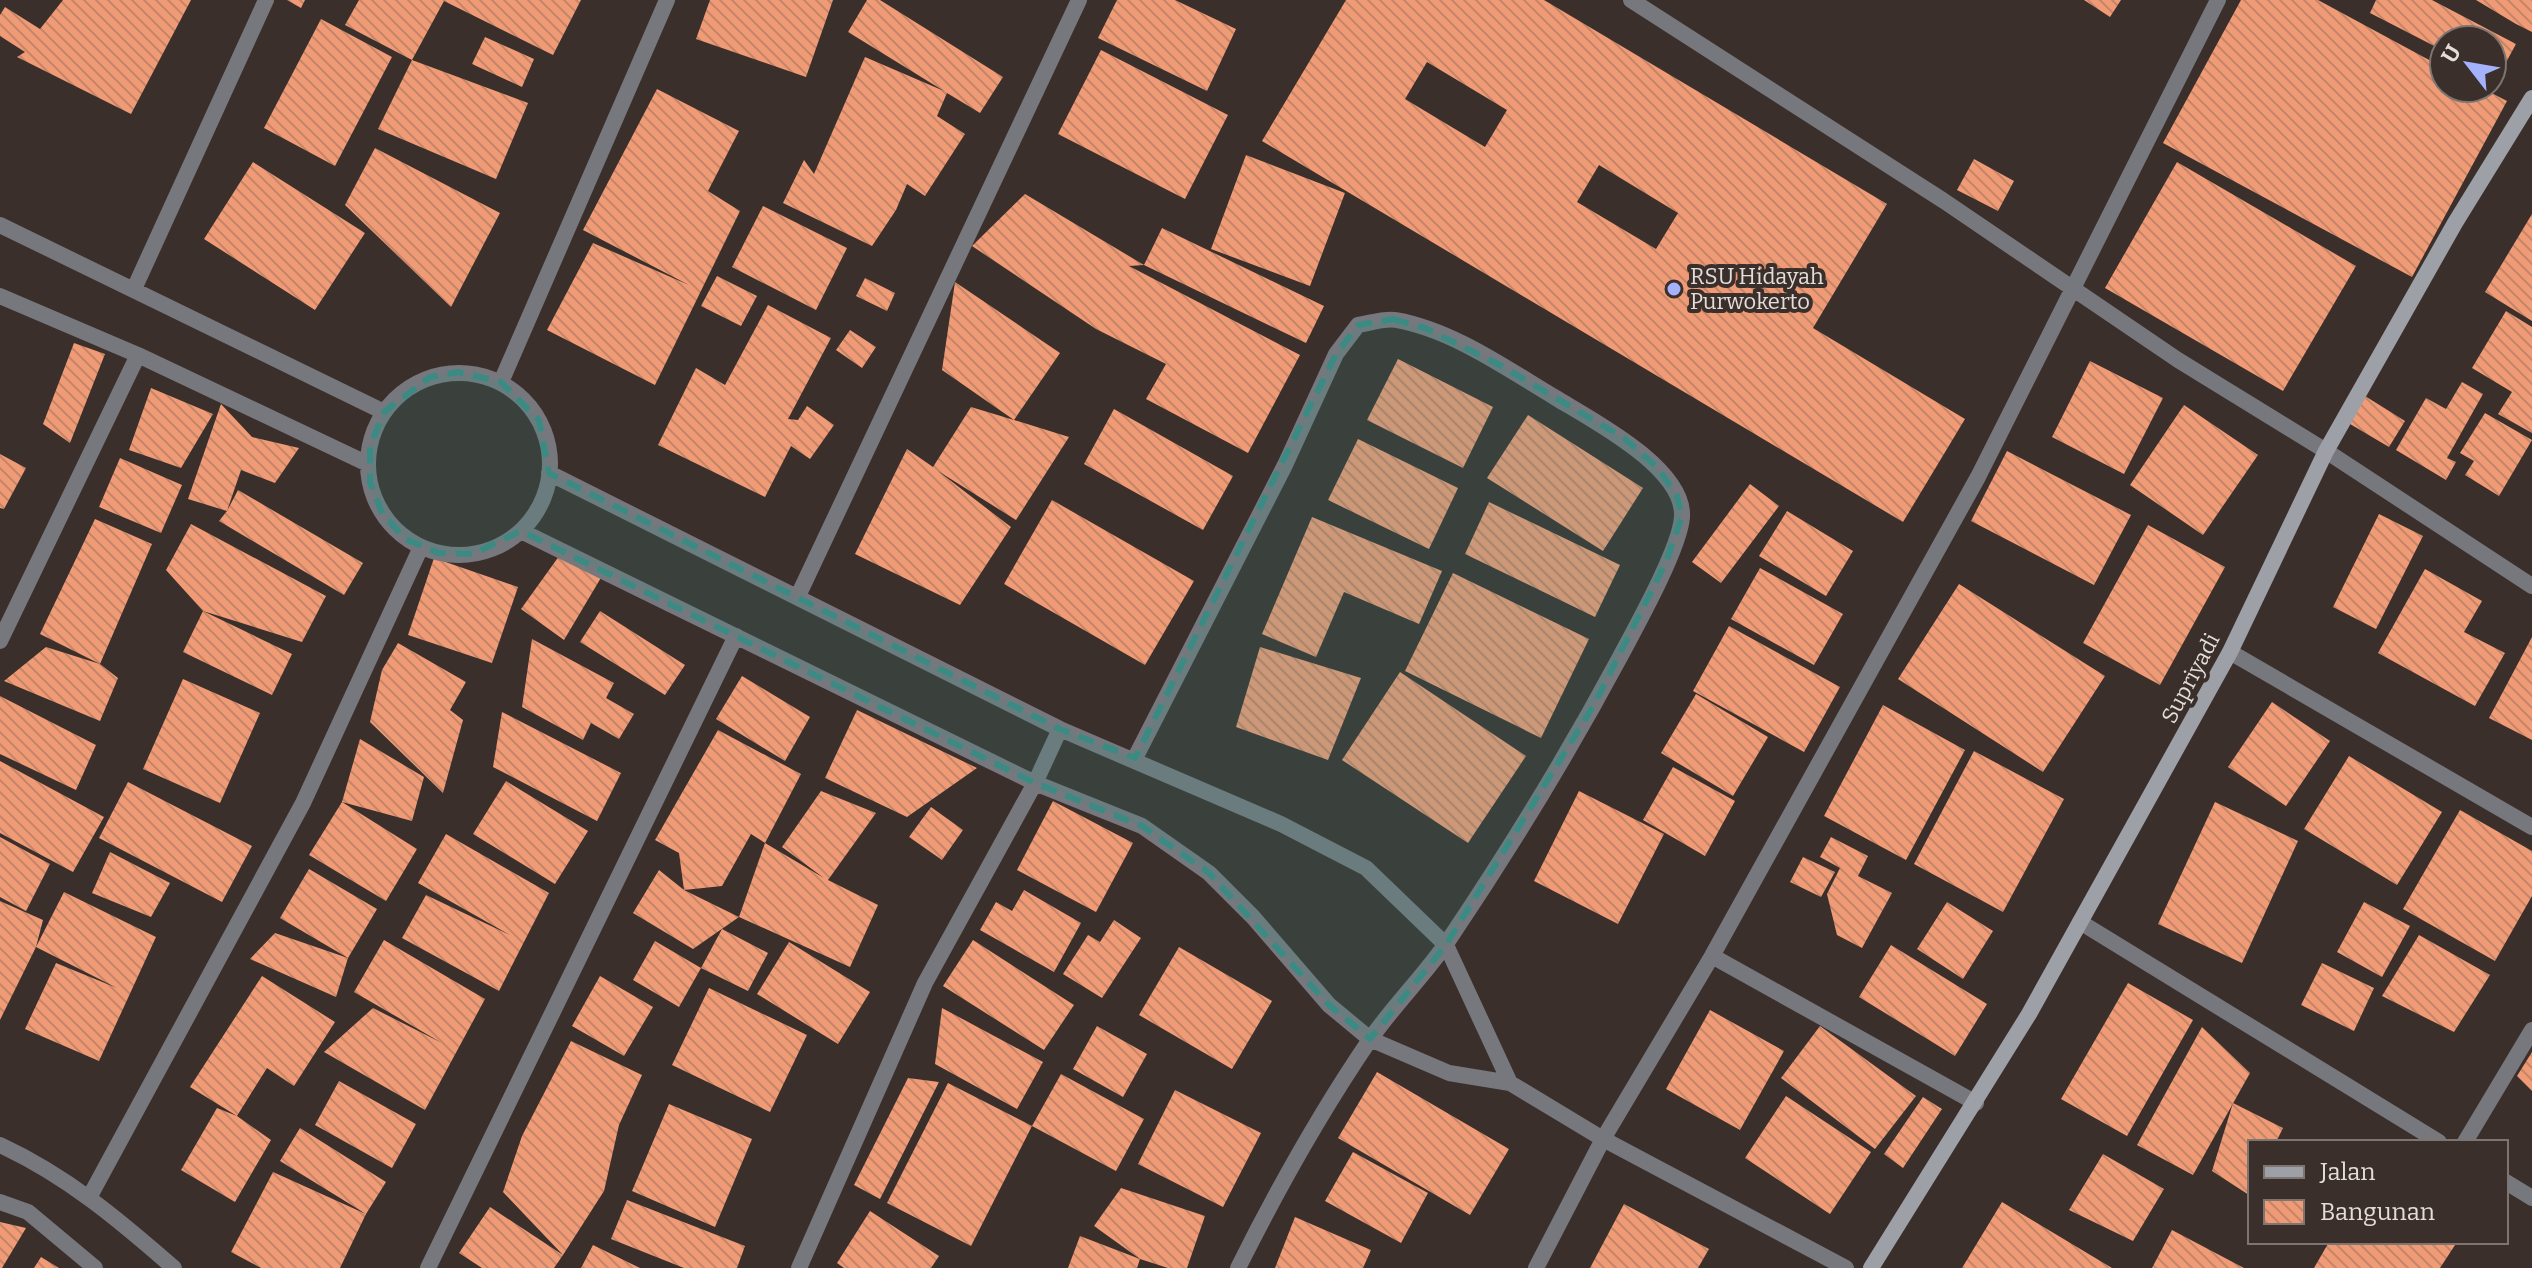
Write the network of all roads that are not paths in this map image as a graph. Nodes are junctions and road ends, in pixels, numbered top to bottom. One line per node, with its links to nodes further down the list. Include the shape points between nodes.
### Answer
1 (266, 0): 8 (street)
2 (667, 0): 12 (street)
3 (1079, 0): 20 (street)
4 (1631, 0): 9 (street)
5 (2218, 0): 9 (street)
6 (2532, 98): 14 (main road, Supriyadi)
7 (0, 225): 8 (street)
8 (134, 289): 13 (street)
9 (2075, 291): 14 (street); 30 (street)
10 (0, 296): 11 (street)
11 (138, 355): 15 (street); 22 (street)
12 (501, 382): 13 (street, via 458,372 430,377 404,391); 16 (street, via 539,420 549,446)
13 (384, 412): 15 (street)
14 (2326, 451): 19 (street); 23 (main road, Supriyadi)
15 (368, 464): 18 (street, via 382,513 405,539)
16 (549, 473): 17 (street, via 541,504); 20 (street)
17 (521, 531): 18 (street, via 499,546 473,554); 21 (street)
18 (421, 547): 40 (street, via 303,803)
19 (2532, 586)
20 (798, 596): 24 (street)
21 (736, 636): 26 (street); 45 (street)
22 (0, 641)
23 (2230, 652): 27 (street); 28 (main road, Supriyadi)
24 (1060, 729): 25 (street); 26 (street)
25 (1135, 758): 29 (street, via 1366,868); 29 (street, via 1336,354 1358,325 1393,319 1425,328 1624,438 1658,468 1677,496 1682,516 1666,562 1559,766)
26 (1035, 783): 32 (street, via 1142,826 1209,873 1329,1005); 46 (street, via 925,983)
27 (2532, 827)
28 (2080, 922): 34 (main road, Supriyadi); 36 (street)
29 (1446, 945): 32 (street); 33 (street)
30 (1712, 956): 34 (street); 35 (street)
31 (2532, 1030): 37 (street)
32 (1370, 1039): 33 (street, via 1449,1073); 47 (street, via 1294,1156)
33 (1510, 1083): 35 (street)
34 (1976, 1103): 50 (main road, Supriyadi)
35 (1603, 1139): 48 (street); 49 (street)
36 (2436, 1140)
37 (2466, 1140)
38 (0, 1145): 40 (street)
39 (2508, 1183): 41 (street)
40 (90, 1196): 44 (street)
41 (2532, 1198)
42 (0, 1202): 43 (street, via 28,1212)
43 (95, 1268)
44 (174, 1268)
45 (428, 1268)
46 (799, 1268)
47 (1238, 1268)
48 (1536, 1268)
49 (1846, 1268)
50 (1871, 1268)

